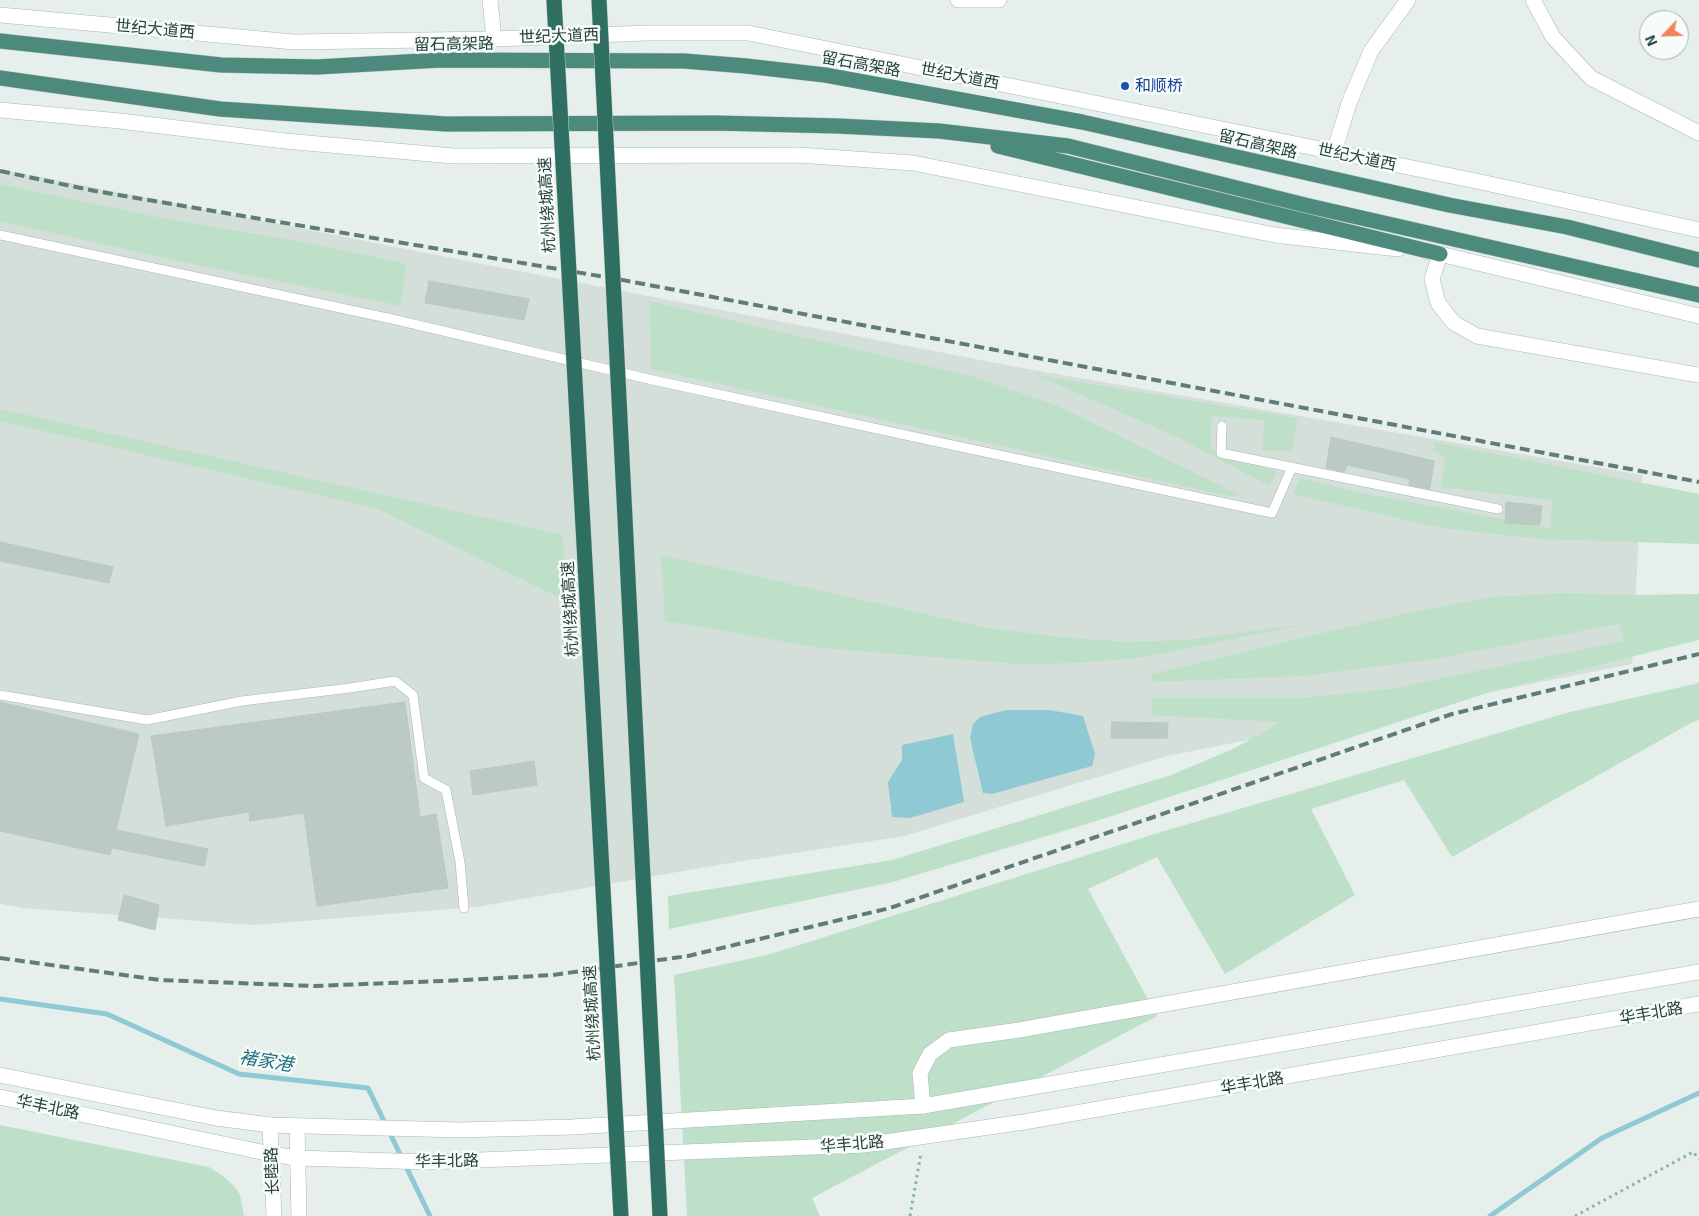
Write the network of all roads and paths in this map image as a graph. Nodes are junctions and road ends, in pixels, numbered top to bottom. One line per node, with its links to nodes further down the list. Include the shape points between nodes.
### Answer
1 (490, 0): 9 (main road)
2 (554, 0): 42 (highway, 杭州绕城高速, bridge)
3 (599, 0): 43 (highway, bridge)
4 (958, 0): 5 (main road)
5 (999, 0)
6 (1408, 0): 15 (main road, via 1371,51 1349,103)
7 (1533, 0): 14 (main road, via 1553,37 1591,78)
8 (0, 15): 9 (main road, 世纪大道西, via 294,42)
9 (494, 39): 15 (main road, 世纪大道西, via 748,33)
10 (0, 41): 19 (highway, 留石高架路, via 221,65 317,67 440,60 684,61 825,75 1082,122 1448,205 1567,227)
11 (0, 78): 13 (highway, via 220,109 446,124 715,123)
12 (0, 110): 18 (main road, via 453,156 798,155 913,163 1275,235)
13 (939, 131): 18 (highway); 20 (highway, via 1068,146 1319,208)
14 (1699, 133)
15 (1334, 152): 16 (main road, 世纪大道西)
16 (1699, 230)
17 (0, 236): 24 (lane, via 1272,513)
18 (1440, 254): 21 (main road); 22 (main road, via 1432,279 1438,303 1454,324 1477,336)
19 (1699, 260)
20 (1699, 295)
21 (1699, 316)
22 (1699, 374)
23 (1222, 426): 24 (lane, via 1221,453)
24 (1292, 467): 25 (lane)
25 (1498, 509)
26 (0, 695): 27 (lane, via 147,720 242,701 395,681 413,695 424,778 446,790 460,862)
27 (464, 908)
28 (1699, 909): 33 (main road, via 949,1040 930,1054 920,1073)
29 (1699, 972): 33 (main road, 华丰北路)
30 (1699, 1004): 36 (main road, 华丰北路)
31 (0, 1075): 34 (main road, 华丰北路, via 216,1118)
32 (0, 1098): 37 (main road, 华丰北路)
33 (923, 1106): 35 (main road, 华丰北路, via 572,1127 459,1130)
34 (270, 1125): 35 (main road, 华丰北路); 37 (main road, 长睦路)
35 (297, 1126): 38 (main road, 长睦路)
36 (923, 1137): 38 (main road, 华丰北路, via 854,1146 428,1162); 44 (path)
37 (271, 1154): 38 (main road, 华丰北路); 40 (main road, 长睦路)
38 (298, 1158): 41 (main road, 长睦路)
39 (1699, 1159): 45 (path, via 1693,1152)
40 (274, 1216)
41 (300, 1216)
42 (621, 1216)
43 (660, 1216)
44 (910, 1216)
45 (1575, 1216)

